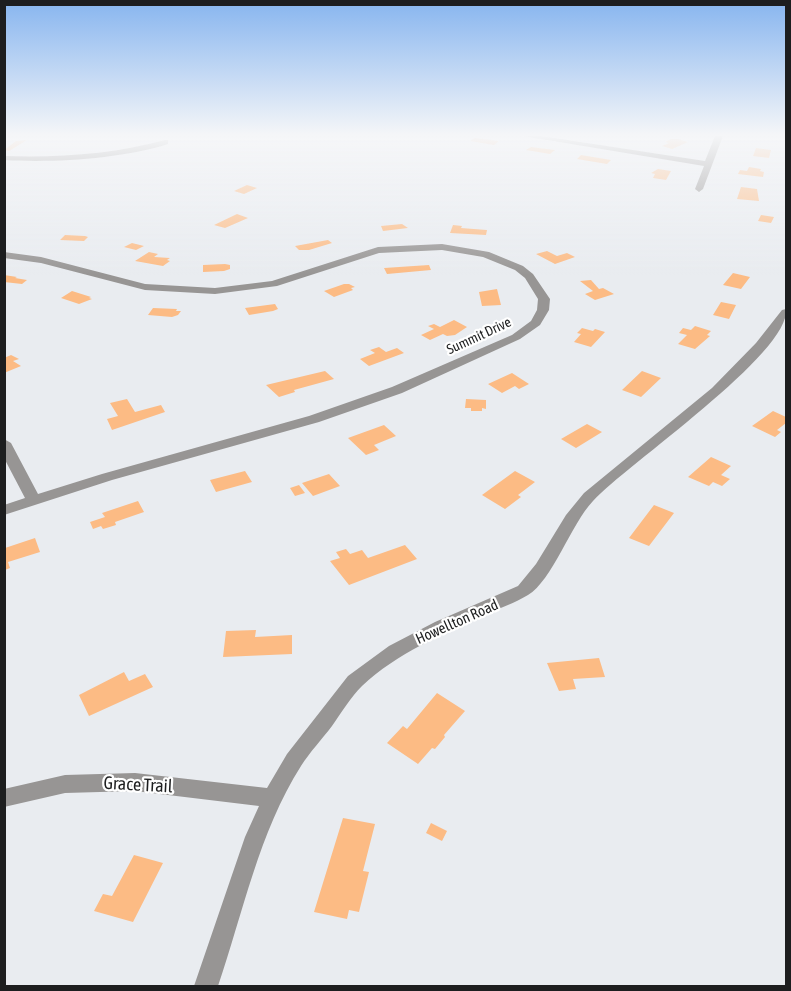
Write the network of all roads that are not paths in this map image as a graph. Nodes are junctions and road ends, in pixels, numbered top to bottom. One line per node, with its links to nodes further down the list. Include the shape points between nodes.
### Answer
1 (701, 182): 2 (street)
2 (699, 189)
3 (4, 255): 6 (street, Summit Drive, via 41,260 146,286 215,291 273,284 378,250 442,247 485,254 519,268 544,299 536,323 516,337 397,390 314,419)
4 (786, 312): 9 (street, Howellton Road, via 771,334 729,378 588,496 525,590 395,651 355,681 294,760)
5 (4, 443): 6 (street)
6 (33, 500): 7 (street, Summit Drive)
7 (4, 510)
8 (4, 798): 9 (street, Grace Trail, via 65,784 135,782)
9 (273, 798): 10 (street, Howellton Road)
10 (206, 987)

